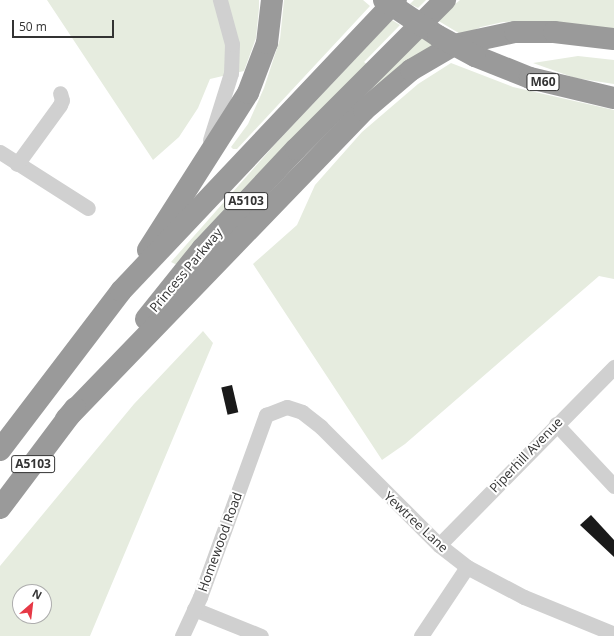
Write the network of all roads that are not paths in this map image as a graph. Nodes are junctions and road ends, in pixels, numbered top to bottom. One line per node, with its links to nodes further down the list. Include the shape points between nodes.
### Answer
1 (220, 0): 11 (street, via 232,44 231,73)
2 (272, 0): 11 (highway, via 267,43 256,78)
3 (384, 0): 8 (highway, M60, bridge, via 438,36 476,56 530,78)
4 (396, 0): 13 (highway, A5103)
5 (445, 0): 15 (highway, Princess Parkway / A5103, via 296,149 202,249)
6 (614, 39): 15 (highway, via 554,32 515,32 454,45 411,70 364,110)
7 (60, 93): 10 (street, via 60,104)
8 (614, 98)
9 (0, 152): 10 (street)
10 (17, 164): 12 (street)
11 (196, 176): 13 (highway)
12 (88, 208)
13 (121, 291): 18 (highway, A5103)
14 (614, 367): 16 (street, Piperhill Avenue)
15 (66, 419): 20 (highway, Princess Parkway / A5103)
16 (556, 424): 19 (street); 21 (street, Piperhill Avenue)
17 (256, 446): 21 (street, Yewtree Lane, via 266,415 287,407 302,412 321,427); 23 (street, Homewood Road)
18 (0, 450)
19 (614, 486)
20 (0, 508)
21 (439, 545): 22 (street, Yewtree Lane)
22 (467, 567): 24 (street, Yewtree Lane); 28 (street)
23 (194, 609): 26 (street, Homewood Road); 27 (street)
24 (591, 632): 25 (street, Yewtree Lane)
25 (614, 634)
26 (182, 636)
27 (261, 636)
28 (421, 636)

